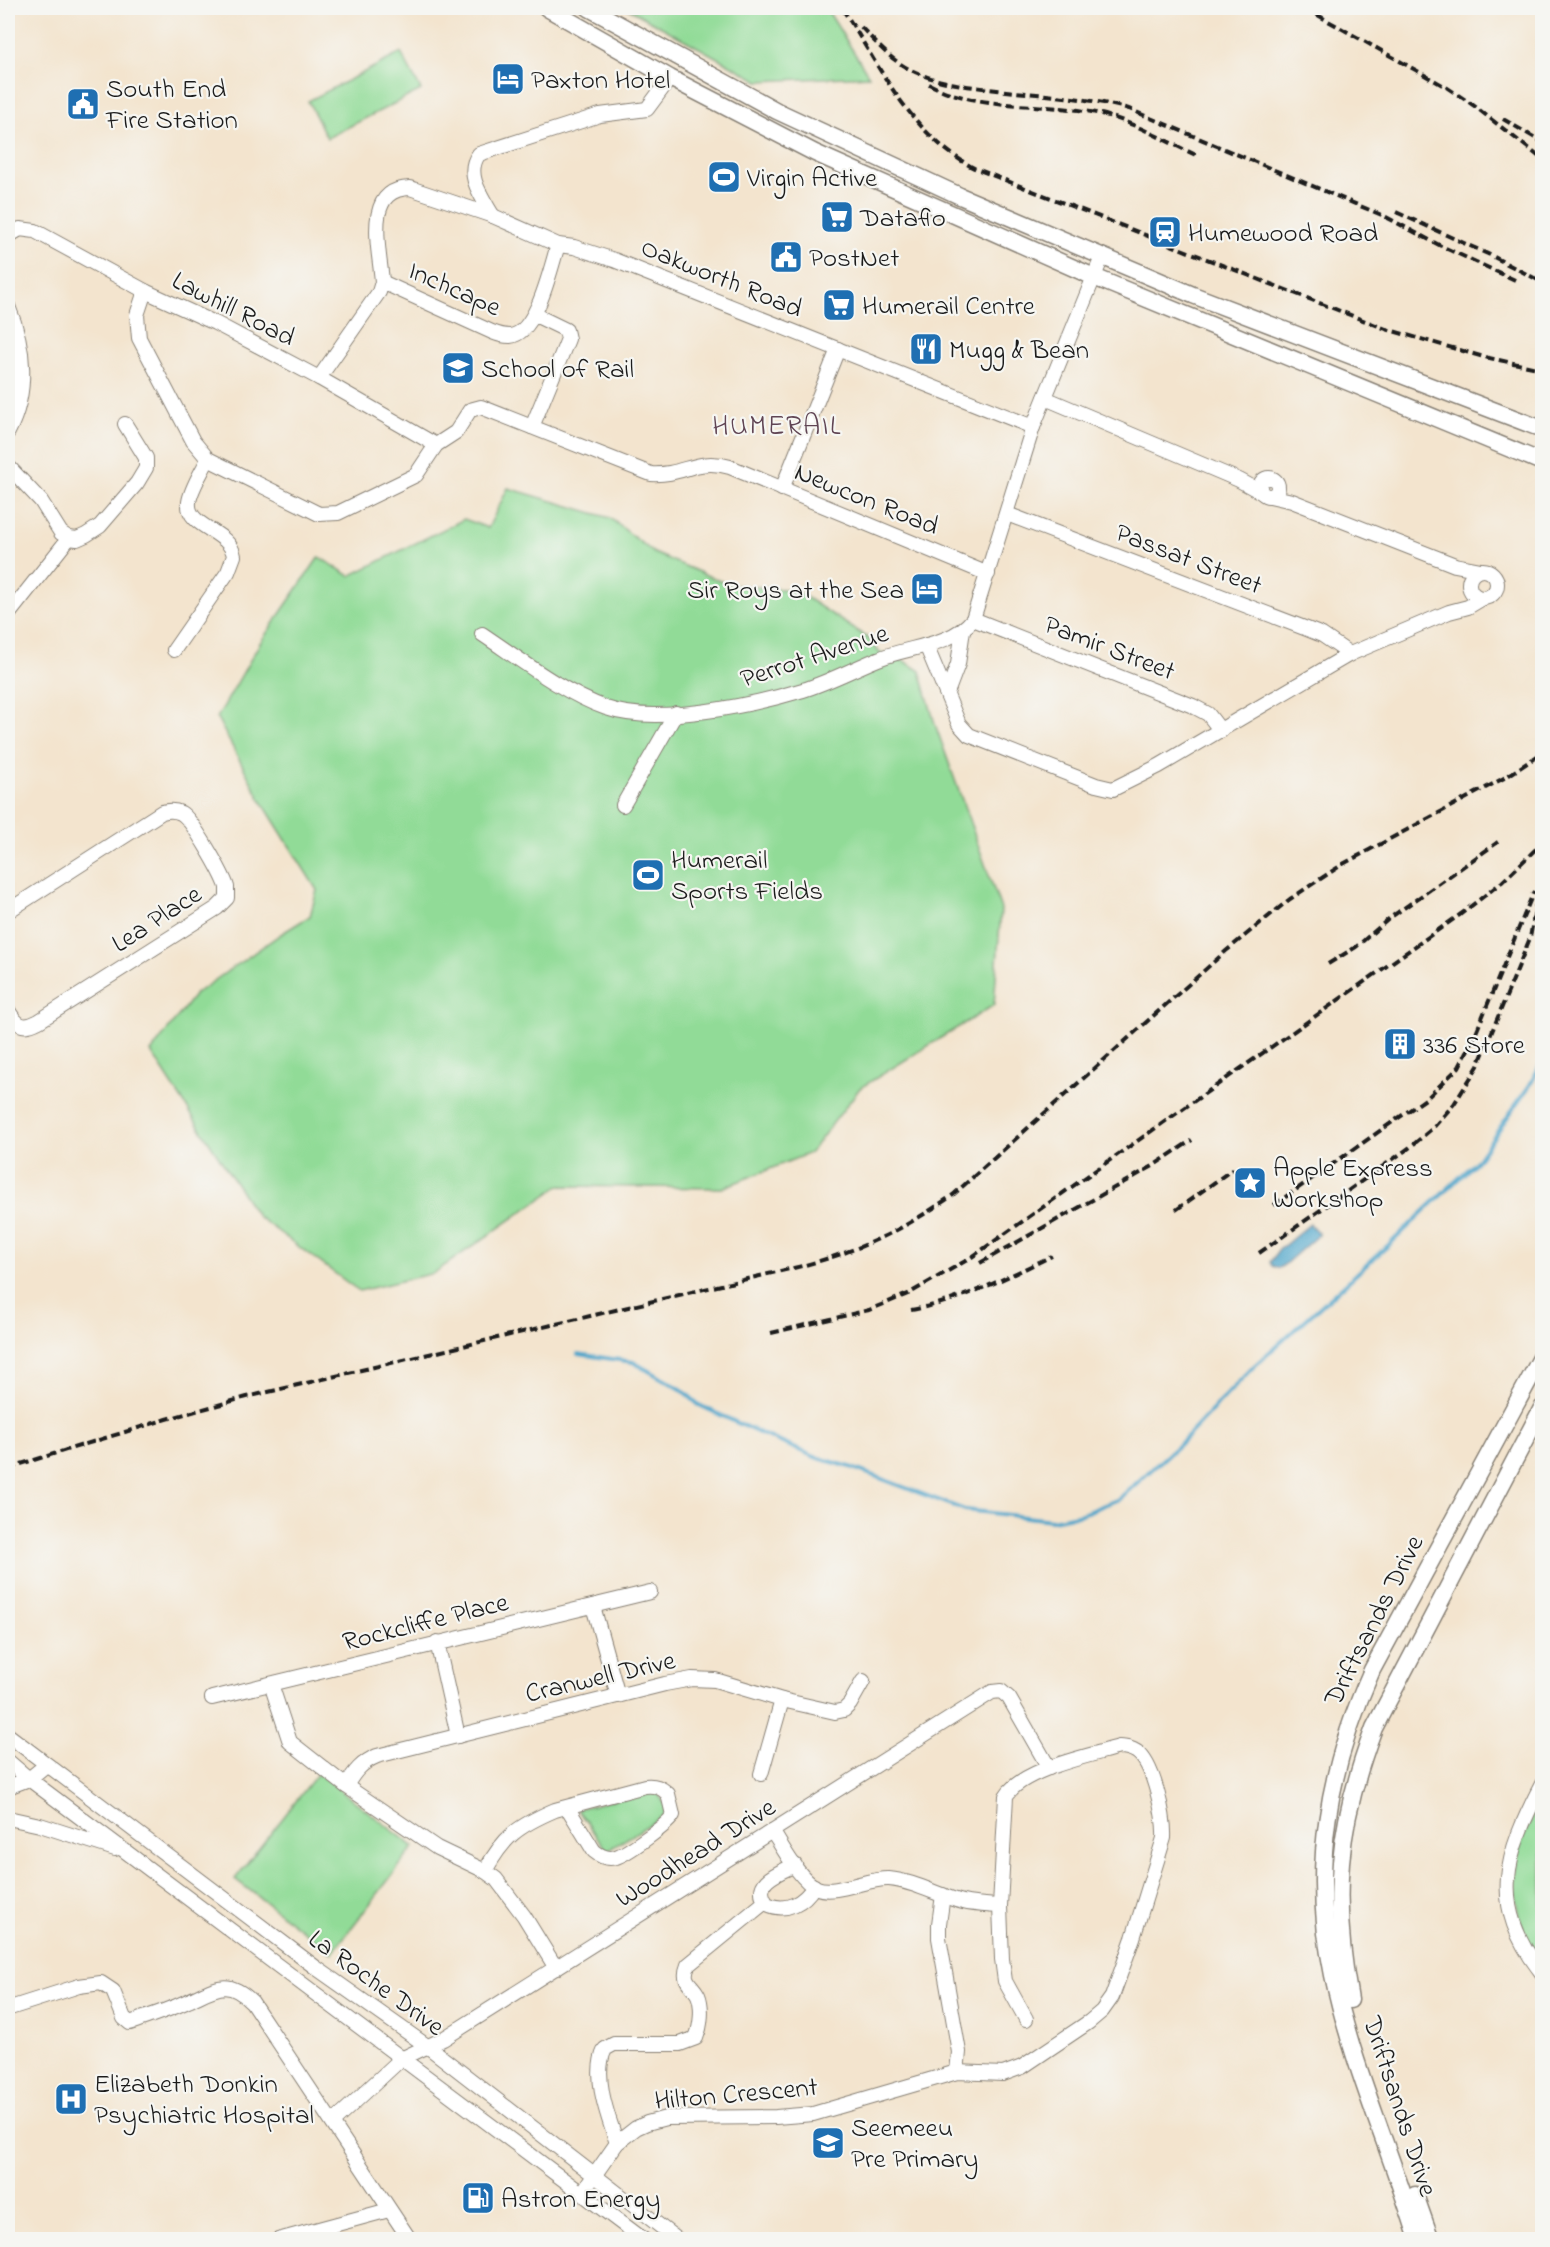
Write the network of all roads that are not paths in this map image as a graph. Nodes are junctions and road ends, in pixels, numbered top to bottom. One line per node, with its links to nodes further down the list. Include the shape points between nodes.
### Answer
1 (547, 8): 3 (main road)
2 (589, 8): 7 (main road, via 777,111)
3 (670, 78): 4 (street, via 647,110 600,115 479,154 472,171); 8 (main road, via 815,153)
4 (493, 216): 6 (street, Oakworth Road); 9 (street, Oakworth Road, via 410,188 390,193 376,219)
5 (8, 236): 10 (street, Lawhill Road, via 20,229 35,231)
6 (558, 245): 12 (street, Inchcape); 14 (street, Oakworth Road, via 614,260)
7 (1102, 257): 8 (street, Perrot Avenue); 21 (main road)
8 (1094, 277): 16 (street, Perrot Avenue); 25 (main road)
9 (382, 282): 12 (street, Inchcape, via 499,334 516,334); 15 (street, via 374,301)
10 (145, 291): 15 (street, Lawhill Road); 24 (street, via 137,315 139,338 184,426)
11 (8, 306): 22 (street, via 22,360 21,393)
12 (535, 315): 19 (street, via 566,330 568,339)
13 (8, 347): 17 (street)
14 (838, 349): 20 (street, Oakworth Road); 27 (street)
15 (319, 378): 23 (street, Lawhill Road)
16 (1045, 398): 20 (street, Perrot Avenue); 30 (street)
17 (8, 402)
18 (125, 423): 29 (street, via 146,458 144,475 100,526 77,539)
19 (532, 427): 23 (street, Newcon Road, via 476,407 465,415 451,437); 27 (street, Newcon Road, via 651,474 673,473 715,462)
20 (1033, 427): 28 (street, Perrot Avenue)
21 (1542, 429)
22 (8, 432)
23 (436, 445): 24 (street, via 416,475 360,504 327,515 310,511)
24 (208, 459): 41 (street, via 190,498 189,511 228,542 234,556 228,572)
25 (1542, 462)
26 (8, 466): 29 (street)
27 (782, 489): 32 (street, Newcon Road)
28 (1007, 514): 32 (street, Perrot Avenue); 42 (street, Passat Street, via 1322,635)
29 (69, 538): 36 (street)
30 (1455, 566): 31 (street); 33 (street)
31 (1481, 570): 33 (street, via 1473,573); 34 (street, via 1493,573 1497,581 1495,593)
32 (988, 574): 37 (street, Perrot Avenue)
33 (1470, 585): 34 (street, via 1475,596); 35 (street)
34 (1484, 598): 35 (street)
35 (1449, 612): 42 (street)
36 (8, 615)
37 (973, 619): 38 (street, Perrot Avenue); 45 (street, Pamir Street, via 1193,706 1208,714)
38 (963, 630): 40 (street, Perrot Avenue); 43 (street, via 962,651)
39 (482, 634): 44 (street, Perrot Avenue, via 608,709 630,714)
40 (926, 645): 43 (street); 44 (street, Perrot Avenue, via 880,658 784,695)
41 (174, 650)
42 (1350, 654): 45 (street)
43 (947, 693): 45 (street, via 959,724 975,738 1113,789)
44 (676, 714): 46 (street)
45 (1221, 731)
46 (623, 805)
47 (8, 911): 48 (street, Lea Place, via 169,810 189,820 227,887 227,898 218,908 39,1021 23,1026)
48 (8, 1010)
49 (1542, 1356): 95 (main road, Driftsands Drive, via 1372,1670 1339,1755 1328,1815 1323,1874 1333,1977)
50 (1542, 1408): 96 (main road, Driftsands Drive, via 1374,1728 1358,1771 1343,1836 1338,1894 1340,1934 1352,2012)
51 (650, 1592): 52 (street, Rockcliffe Place)
52 (594, 1606): 53 (street, Rockcliffe Place); 56 (street)
53 (437, 1642): 55 (street, Rockcliffe Place); 60 (street)
54 (863, 1682): 58 (street, Cranwell Drive, via 850,1704 835,1712)
55 (271, 1684): 57 (street, Rockcliffe Place); 67 (street, via 290,1742)
56 (618, 1696): 58 (street, Cranwell Drive, via 704,1679); 60 (street, Cranwell Drive)
57 (212, 1698)
58 (782, 1700): 64 (street)
59 (8, 1735): 62 (street, La Roche Drive)
60 (458, 1736): 67 (street, Cranwell Drive, via 369,1759)
61 (8, 1761): 65 (street, La Roche Drive)
62 (46, 1765): 65 (street); 83 (street, La Roche Drive)
63 (1049, 1768): 71 (street, Woodhead Drive, via 1006,1694 997,1690); 78 (street, Hilton Crescent, via 1016,1783 1006,1796); 85 (street, Hilton Crescent, via 1119,1747 1137,1751 1149,1769 1164,1825 1158,1857 1118,1984 1102,2011 1012,2071)
64 (761, 1774)
65 (29, 1779): 68 (street); 72 (street, La Roche Drive)
66 (1542, 1784): 80 (street, via 1518,1831 1508,1868 1515,1930)
67 (346, 1786): 74 (street, via 437,1848)
68 (8, 1787)
69 (567, 1807): 69 (street, via 594,1851 608,1858 621,1854 667,1824 673,1815 668,1794 652,1785); 74 (street, via 542,1816 505,1839)
70 (8, 1818): 72 (street)
71 (772, 1831): 73 (street); 79 (street, Woodhead Drive)
72 (129, 1854): 84 (street, La Roche Drive)
73 (795, 1865): 75 (street); 77 (street, via 764,1882)
74 (485, 1870): 79 (street, via 504,1888)
75 (814, 1886): 76 (street, via 827,1889 891,1879); 77 (street, via 802,1902 793,1906 773,1907)
76 (944, 1895): 78 (street, via 962,1902); 85 (street, via 939,1938 959,2052)
77 (765, 1902): 87 (street, via 686,1968 687,1980 700,2004 696,2038 680,2044 614,2044 604,2049 601,2084)
78 (1000, 1906): 82 (street, Hilton Crescent, via 1005,1981)
79 (556, 1968): 83 (street, Woodhead Drive)
80 (1542, 1973)
81 (10, 2008): 86 (street, via 88,1983 101,1983 116,1996 124,2018 130,2023 216,1988 237,1989 252,2002)
82 (1026, 2019)
83 (427, 2046): 84 (street, Woodhead Drive); 88 (street, La Roche Drive)
84 (401, 2059): 86 (street, Woodhead Drive); 89 (street, La Roche Drive)
85 (957, 2072): 87 (street, Hilton Crescent, via 813,2114 666,2118 636,2128)
86 (333, 2122): 90 (street)
87 (617, 2143): 88 (street, Hilton Crescent)
88 (594, 2176): 89 (street, Hilton Crescent); 94 (street, La Roche Drive)
89 (582, 2193): 93 (street, La Roche Drive)
90 (389, 2210): 91 (street); 92 (street)
91 (278, 2240)
92 (410, 2240)
93 (644, 2240)
94 (678, 2240)
95 (1418, 2240)
96 (1431, 2240)

